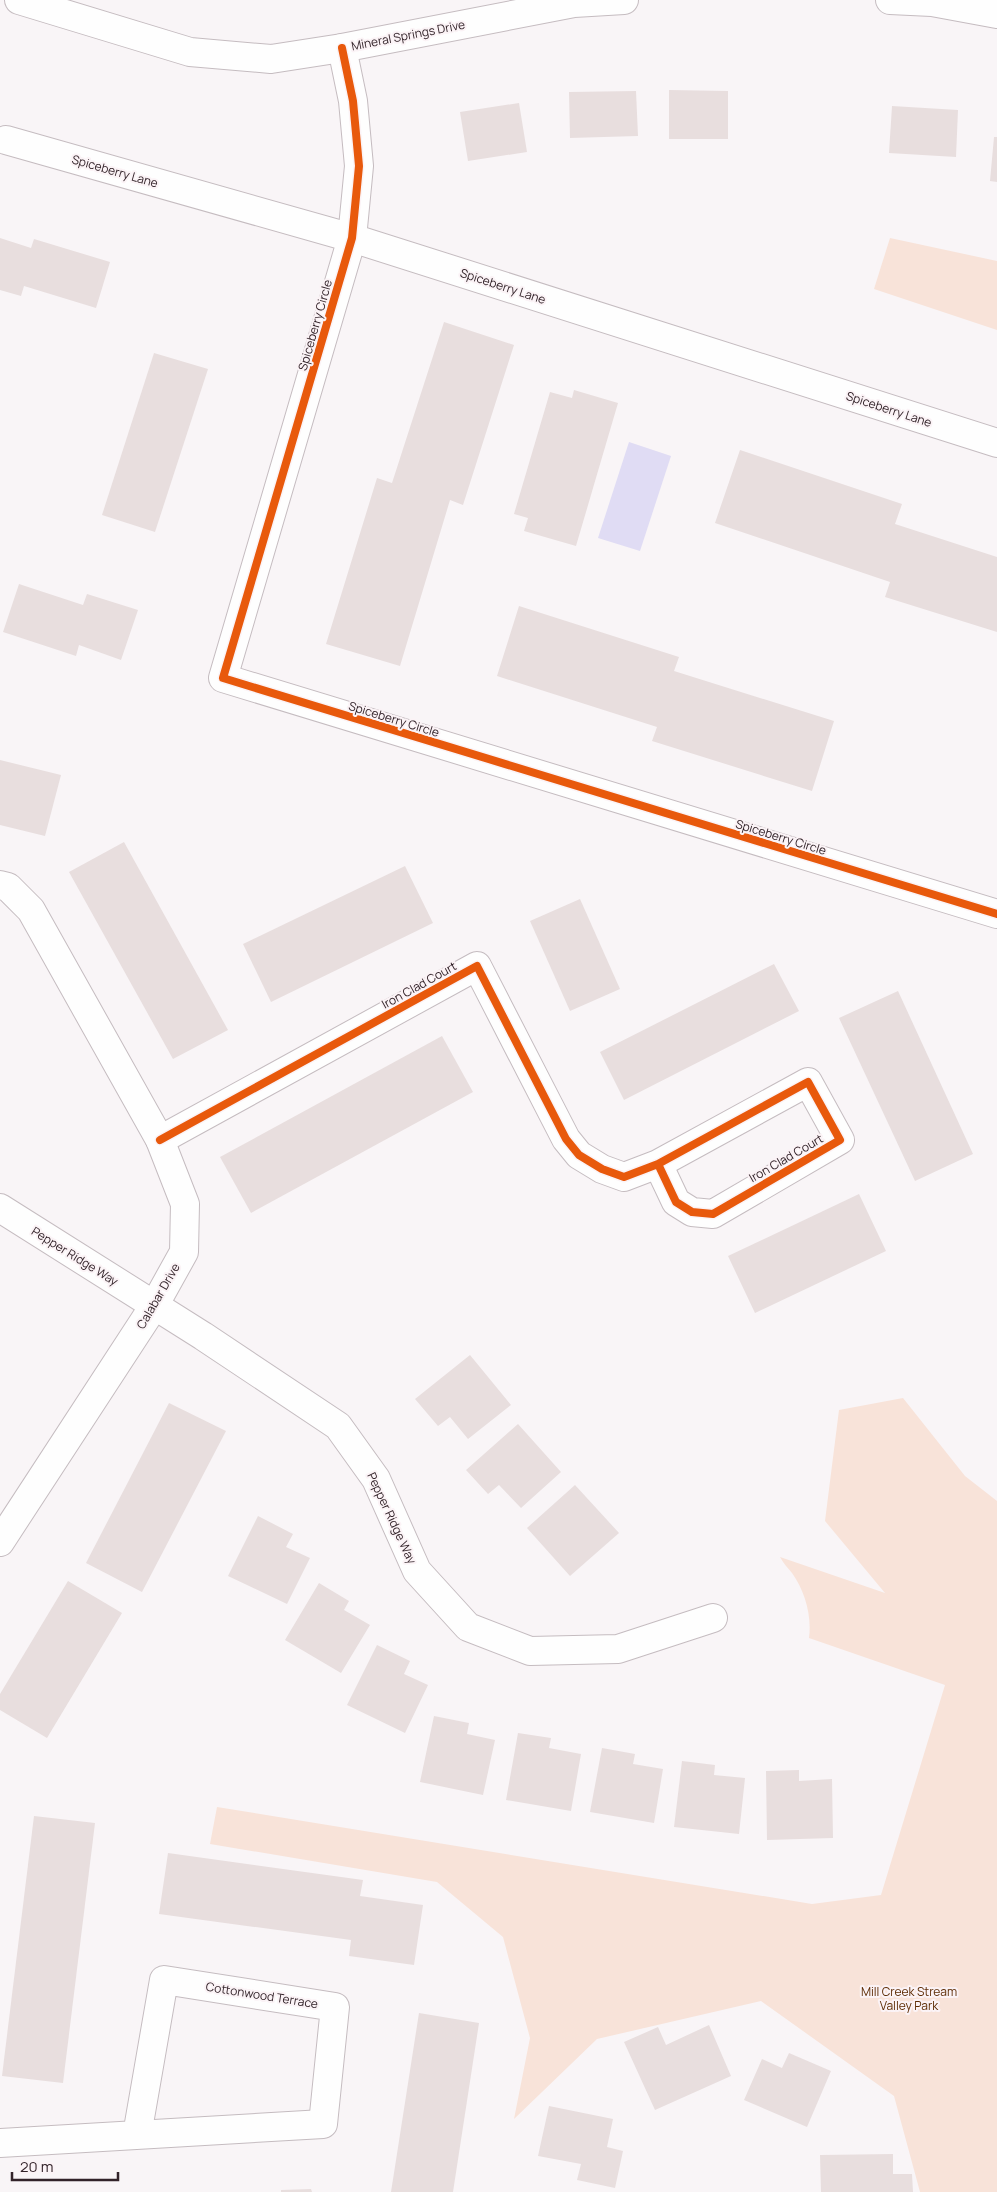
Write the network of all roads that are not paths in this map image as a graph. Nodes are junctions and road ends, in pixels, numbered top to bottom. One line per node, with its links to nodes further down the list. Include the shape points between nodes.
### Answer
1 (19, 0): 5 (street, Mineral Springs Drive, via 190,52 271,59)
2 (624, 0): 5 (street, Mineral Springs Drive, via 574,3)
3 (890, 0): 4 (street, via 932,2)
4 (997, 14)
5 (342, 48): 7 (street, via 353,101 359,166)
6 (6, 140): 7 (street, Spiceberry Lane)
7 (352, 238): 8 (street, Spiceberry Lane); 10 (street, Spiceberry Circle, via 223,678)
8 (997, 443)
9 (0, 885): 11 (street, Calabar Drive, via 8,887 31,910)
10 (997, 914)
11 (160, 1140): 12 (street, Iron Clad Court, via 477,966 566,1139 579,1155 624,1177); 14 (street, Calabar Drive, via 185,1204 184,1252)
12 (658, 1164): 12 (street, Iron Clad Court, via 808,1082 840,1140 713,1214 692,1212 676,1202)
13 (0, 1208): 14 (street, Pepper Ridge Way)
14 (154, 1306): 15 (street, Calabar Drive); 16 (street, Pepper Ridge Way, via 338,1426 376,1479 417,1571 468,1627 530,1651 618,1649)
15 (0, 1542)
16 (713, 1618)
17 (137, 2135): 17 (street, Cottonwood Terrace, via 323,2124 335,2007 164,1980); 18 (street, Cottonwood Terrace)
18 (0, 2143)

